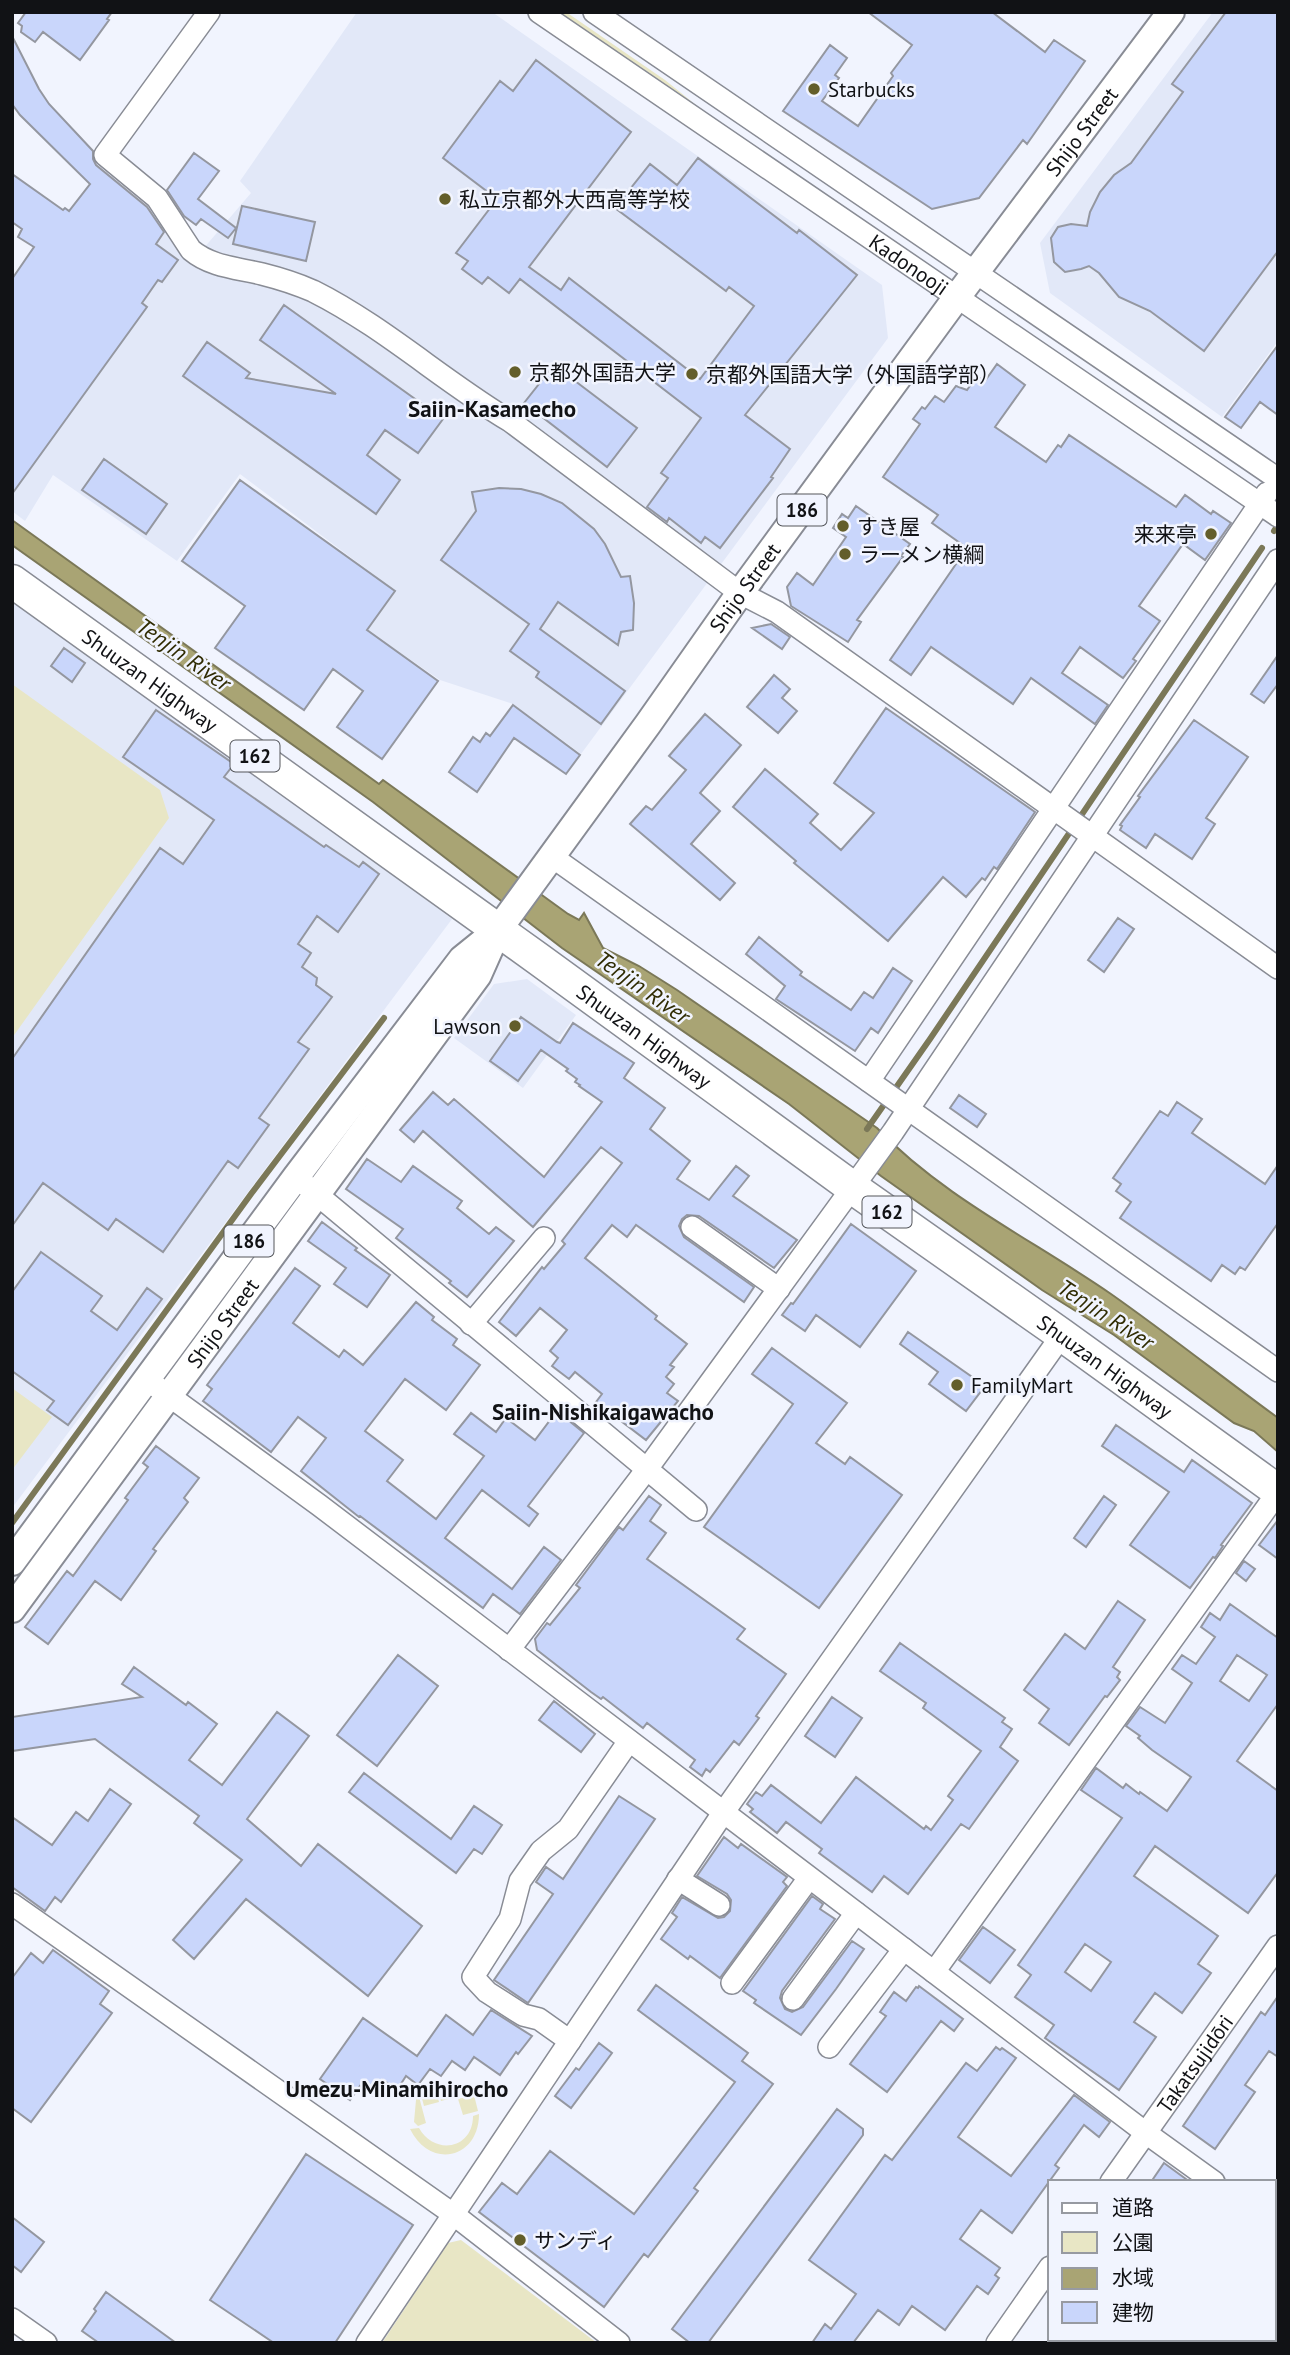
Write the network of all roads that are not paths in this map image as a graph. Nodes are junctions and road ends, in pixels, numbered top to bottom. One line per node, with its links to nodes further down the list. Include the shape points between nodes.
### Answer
1 (209, 12): 13 (street, via 105,155 157,198 191,250 215,264 310,290 365,321 510,421)
2 (539, 12): 6 (street, Kadonooji)
3 (594, 12): 5 (street, Kadonooji)
4 (1171, 12): 5 (main road, Shijo Street / 186)
5 (976, 273): 6 (main road, Shijo Street / 186); 7 (street, Kadonooji)
6 (957, 297): 8 (street, Kadonooji); 13 (main road, Shijo Street / 186)
7 (1147, 390): 8 (street); 9 (street, Kadonooji)
8 (1130, 415): 10 (street, Kadonooji)
9 (1277, 478): 10 (street)
10 (1269, 510): 14 (street)
11 (1278, 560): 15 (street)
12 (12, 581): 17 (highway, Shuuzan Highway / 162)
13 (740, 593): 14 (street, via 777,612); 16 (main road, Shijo Street / 186)
14 (1054, 808): 15 (street); 19 (street)
15 (1092, 836): 18 (street); 20 (street)
16 (551, 856): 17 (main road, Shijo Street / 186); 19 (street)
17 (504, 922): 21 (main road, Shijo Street / 186, via 462,959); 22 (highway, Shuuzan Highway / 162); 23 (main road, Shijo Street / 186, via 479,972)
18 (1278, 968)
19 (873, 1084): 20 (street)
20 (904, 1107): 22 (street, via 893,1132); 29 (street)
21 (296, 1177): 23 (street); 30 (main road, Shijo Street / 186)
22 (859, 1179): 26 (street); 28 (highway, Shuuzan Highway / 162)
23 (317, 1194): 27 (street); 31 (main road, Shijo Street / 186)
24 (692, 1227): 26 (street)
25 (544, 1238): 27 (street)
26 (779, 1289): 32 (street)
27 (471, 1324): 32 (street)
28 (1062, 1335): 33 (highway, Shuuzan Highway / 162); 39 (street)
29 (1278, 1371)
30 (146, 1379): 31 (street); 35 (main road, Shijo Street / 186)
31 (168, 1396): 36 (main road, Shijo Street / 186); 37 (street)
32 (647, 1469): 34 (street); 37 (street)
33 (1278, 1492): 47 (street)
34 (696, 1510)
35 (12, 1562)
36 (12, 1609)
37 (509, 1650): 38 (street)
38 (629, 1741): 39 (street); 50 (street, via 568,1829 541,1851 520,1881 510,1919 474,1977 487,1992)
39 (723, 1812): 40 (street); 41 (street)
40 (809, 1878): 44 (street); 48 (street)
41 (678, 1879): 43 (street); 50 (street)
42 (12, 1904): 55 (street)
43 (719, 1905)
44 (856, 1913): 46 (street); 49 (street)
45 (1278, 1946): 52 (street, Takatsujidōri)
46 (904, 1949): 47 (street); 51 (street)
47 (934, 1972): 52 (street)
48 (732, 1983)
49 (793, 1999)
50 (570, 2041): 55 (street)
51 (829, 2047)
52 (1146, 2133): 53 (street, Takatsujidōri); 54 (street)
53 (1112, 2180)
54 (1211, 2180)
55 (453, 2214): 59 (street); 60 (street)
56 (1048, 2270): 61 (street)
57 (12, 2319): 58 (street)
58 (46, 2343)
59 (367, 2343)
60 (619, 2343)
61 (996, 2343)

